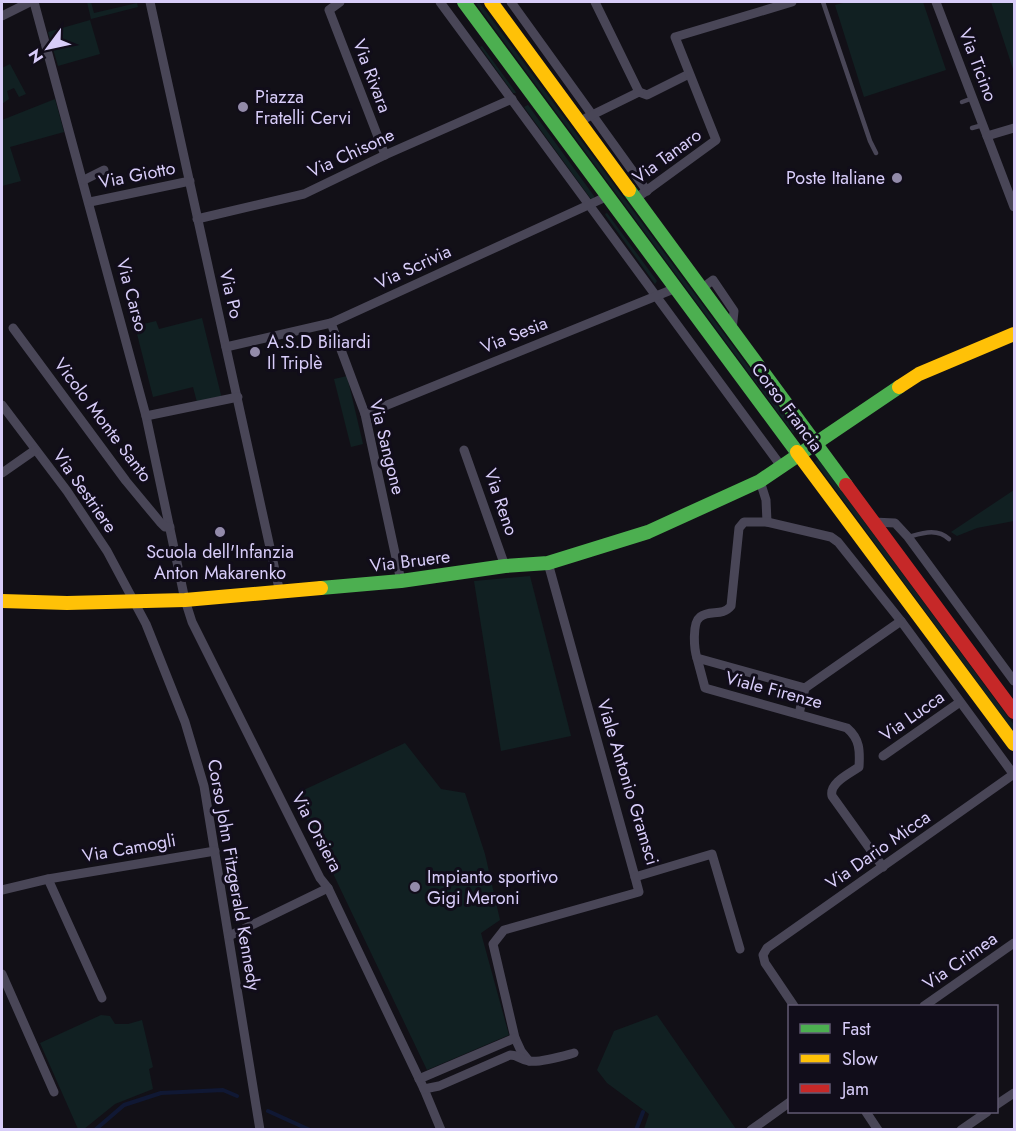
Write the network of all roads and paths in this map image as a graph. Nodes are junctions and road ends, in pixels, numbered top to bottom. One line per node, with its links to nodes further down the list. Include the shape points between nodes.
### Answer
1 (32, 2): 12 (street); 27 (street, Via Carso)
2 (150, 2): 28 (street, Via Po)
3 (340, 2): 25 (street, Via Rivara, via 329,10)
4 (442, 2): 17 (street)
5 (464, 2): 14 (main road, Corso Francia)
6 (491, 2): 19 (main road, Corso Francia)
7 (511, 2): 19 (street, Corso Francia)
8 (595, 2): 15 (street)
9 (792, 2): 13 (street, Via Tanaro, via 675,37)
10 (824, 2): 24 (lane)
11 (936, 2): 16 (street, Via Ticino)
12 (2, 16)
13 (689, 74): 15 (street, via 647,95); 29 (street, Via Tanaro, via 716,140)
14 (530, 91): 17 (street); 30 (main road, Corso Francia)
15 (639, 92): 19 (street)
16 (973, 98): 18 (lane); 20 (street, Via Ticino)
17 (513, 100): 25 (street, Via Chisone); 33 (street)
18 (962, 102)
19 (585, 118): 29 (street, Corso Francia); 31 (main road, Corso Francia)
20 (983, 124): 21 (lane); 23 (street, Via Ticino)
21 (972, 128)
22 (1014, 128): 23 (street)
23 (987, 136): 34 (street, Via Ticino)
24 (876, 153)
25 (385, 154): 35 (street, Via Chisone, via 304,194)
26 (104, 170): 27 (street)
27 (84, 180): 32 (street, Via Carso)
28 (190, 181): 32 (street, Via Giotto); 35 (street, Via Po)
29 (647, 191): 31 (street, Via Tanaro)
30 (608, 196): 33 (street, Via Scrivia); 36 (main road, Corso Francia)
31 (635, 199): 46 (main road, Corso Francia)
32 (90, 202): 45 (street, Via Carso)
33 (589, 204): 37 (street); 38 (street, Via Scrivia)
34 (1014, 207)
35 (198, 219): 41 (street, Via Po)
36 (676, 288): 37 (street, Via Sesia); 49 (main road, Corso Francia)
37 (655, 295): 44 (street, Via Sesia); 50 (street)
38 (331, 323): 41 (street, Via Scrivia); 44 (street, Via Sangone)
39 (13, 328): 55 (street, Vicolo Monte Santo, via 126,481 160,522)
40 (1014, 334): 46 (main road, Via Bruere, via 919,374)
41 (226, 347): 42 (street, Via Po)
42 (238, 397): 45 (street); 61 (street, Via Po)
43 (2, 405): 47 (street, Via Sestriere)
44 (365, 414): 60 (street, Via Sangone)
45 (146, 416): 55 (street, Via Carso)
46 (814, 443): 49 (main road, Via Bruere); 54 (main road, Corso Francia)
47 (36, 450): 51 (street); 64 (street, Via Sestriere, via 92,527)
48 (464, 450): 59 (street, Via Reno)
49 (799, 454): 50 (main road, Via Bruere); 72 (main road, Corso Francia)
50 (781, 466): 52 (main road, Via Bruere)
51 (2, 473)
52 (760, 481): 53 (street); 58 (main road, Via Bruere, via 648,532)
53 (767, 522): 65 (street, via 838,542); 66 (street, Viale Firenze, via 748,521 740,526 731,606 698,619 693,646)
54 (873, 522): 56 (street, via 895,523); 70 (main road, Corso Francia)
55 (170, 527): 62 (street, Via Carso)
56 (908, 537): 57 (lane, via 933,531); 67 (street)
57 (950, 539)
58 (548, 563): 59 (main road, Via Bruere); 77 (street, Viale Antonio Gramsci)
59 (506, 566): 60 (main road, Via Bruere)
60 (401, 581): 61 (main road, Via Bruere)
61 (280, 594): 62 (main road, Via Bruere)
62 (185, 600): 64 (main road, Via Bruere); 79 (street, Via Orsiera, via 192,622)
63 (2, 601): 64 (main road, Via Bruere)
64 (135, 601): 75 (street, Corso John Fitzgerald Kennedy, via 199,762)
65 (901, 621): 68 (street); 69 (street)
66 (697, 658): 68 (street, Viale Firenze); 71 (street, Viale Firenze, via 705,688)
67 (1014, 681)
68 (805, 688): 71 (street)
69 (960, 702): 73 (street, Via Lucca); 74 (street)
70 (1014, 712)
71 (799, 714): 76 (street, Viale Firenze, via 847,728 858,742 859,767 831,791)
72 (1014, 744)
73 (884, 756)
74 (1014, 775): 76 (street, Via Dario Micca)
75 (215, 851): 78 (street, Via Camogli); 81 (street, Corso John Fitzgerald Kennedy)
76 (883, 867): 86 (street, Via Dario Micca, via 767,948 763,955 765,963)
77 (635, 877): 83 (street, Viale Antonio Gramsci, via 712,854); 88 (street, via 639,892 504,930 493,944)
78 (48, 879): 80 (street, Via Camogli); 85 (street)
79 (328, 888): 81 (street); 91 (street, Via Orsiera)
80 (2, 890)
81 (229, 936): 99 (street, Corso John Fitzgerald Kennedy)
82 (1014, 943): 87 (street, Via Crimea)
83 (740, 949)
84 (2, 974): 93 (street)
85 (102, 998)
86 (793, 1005)
87 (925, 1005)
88 (515, 1038): 90 (street); 91 (street)
89 (574, 1053): 90 (street)
90 (529, 1061): 92 (street, via 510,1055)
91 (419, 1079): 92 (street, Via Orsiera)
92 (424, 1089): 100 (street, Via Orsiera)
93 (54, 1092)
94 (1014, 1093): 96 (street)
95 (788, 1103): 101 (street)
96 (998, 1104)
97 (867, 1113): 102 (street)
98 (986, 1113): 103 (street)
99 (260, 1130)
100 (441, 1130)
101 (751, 1130)
102 (879, 1130)
103 (961, 1130)

